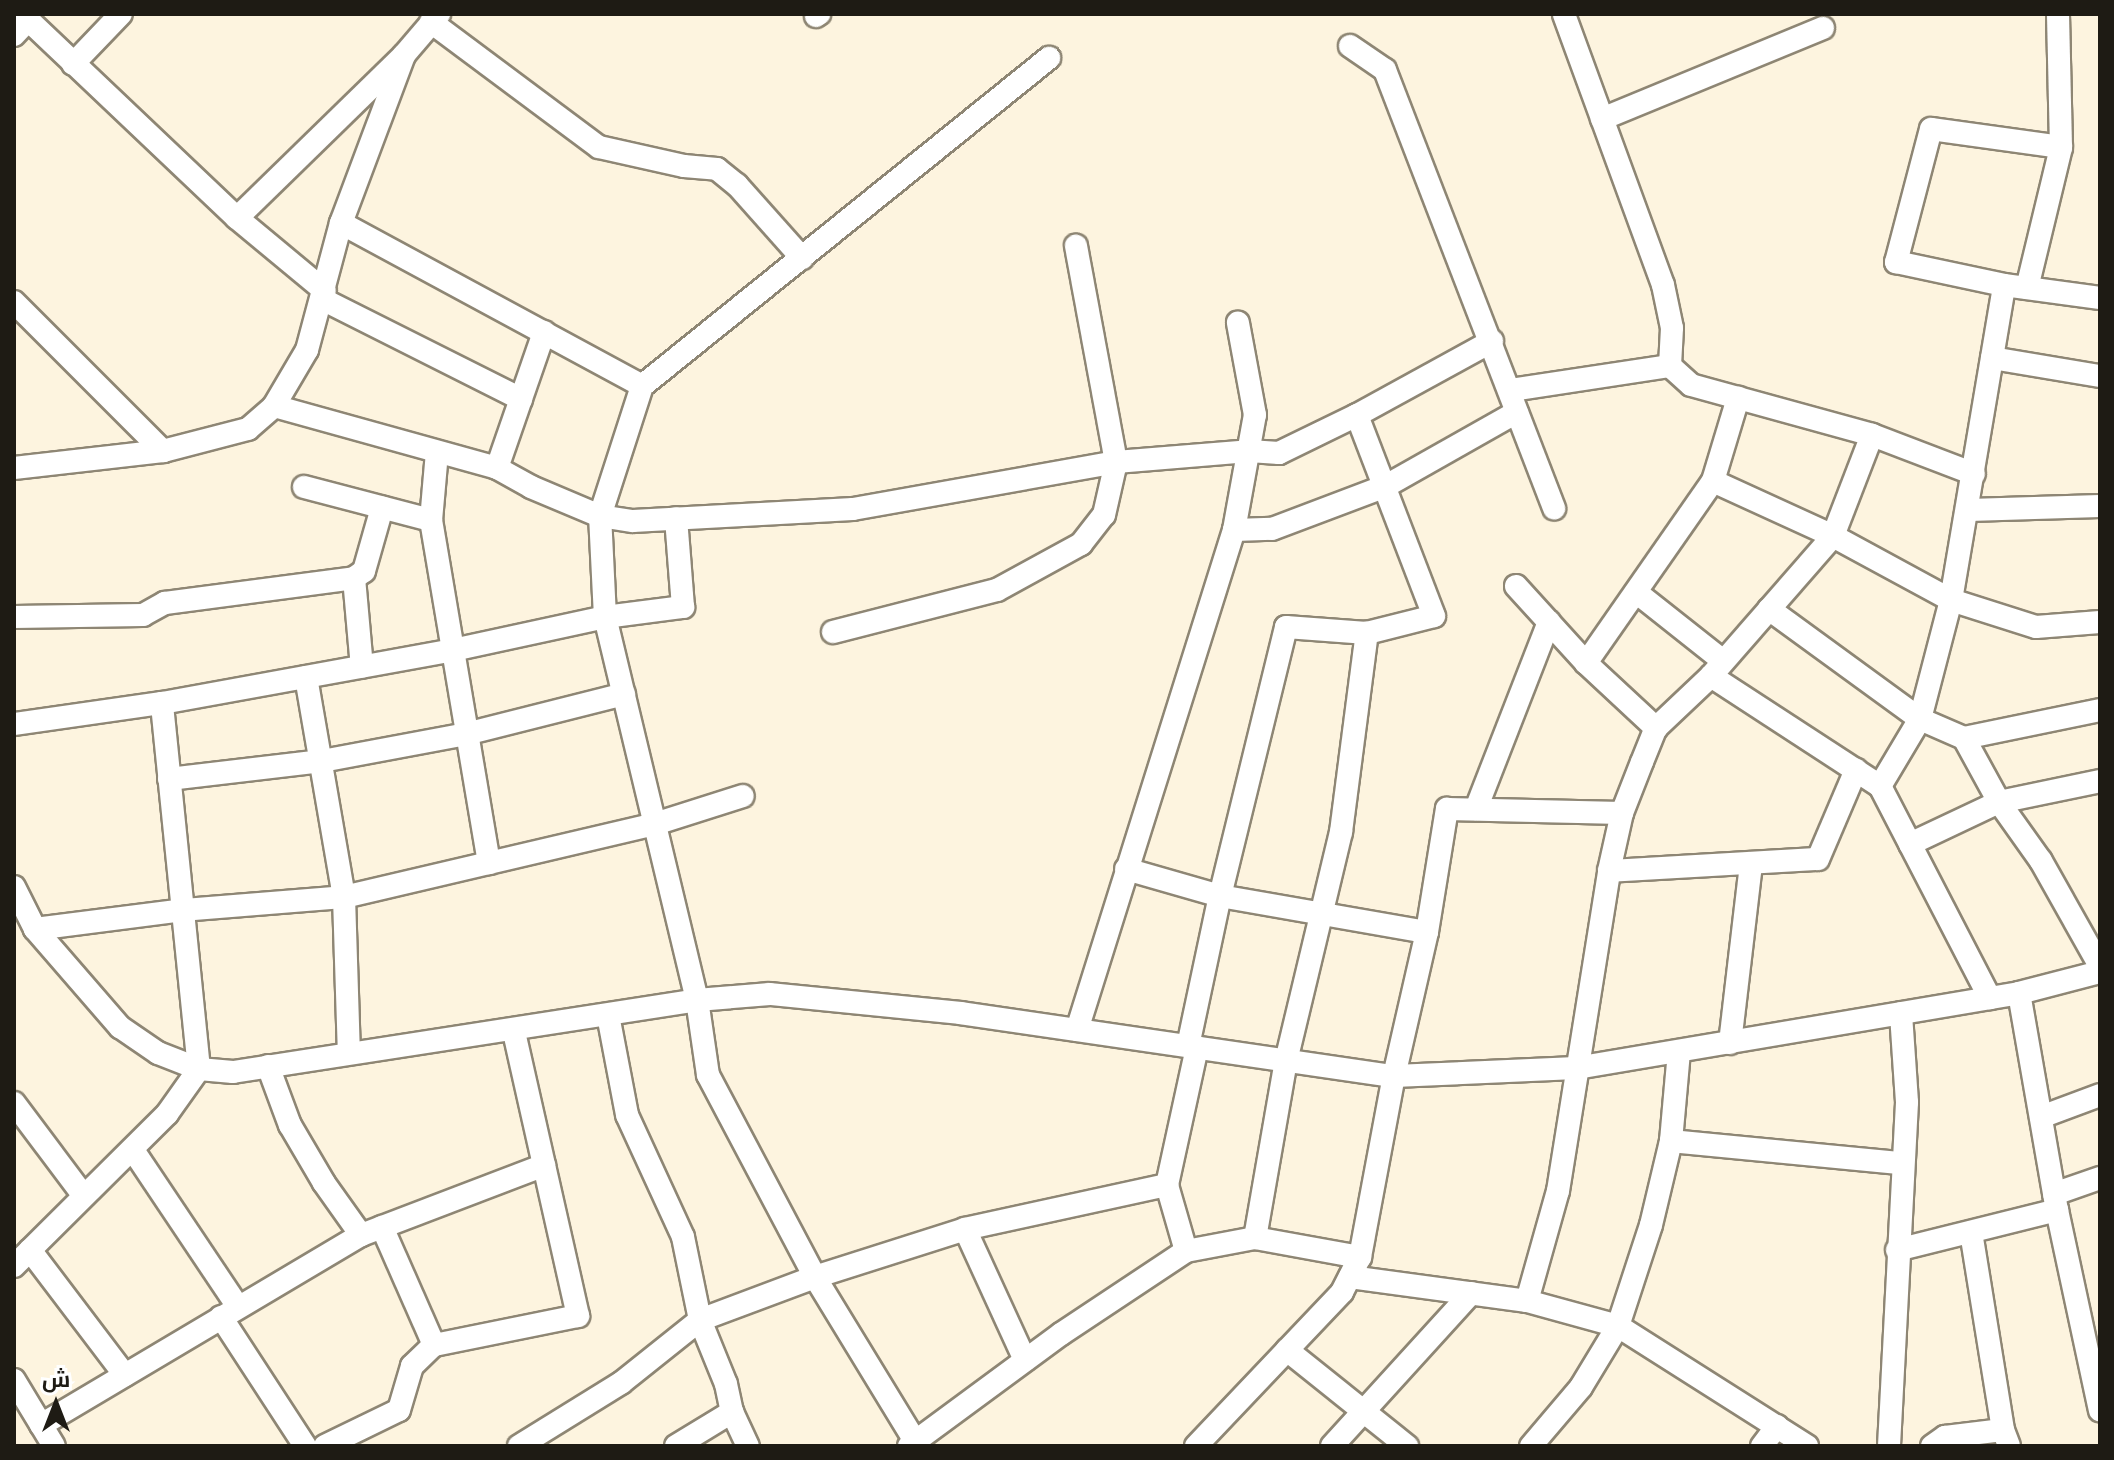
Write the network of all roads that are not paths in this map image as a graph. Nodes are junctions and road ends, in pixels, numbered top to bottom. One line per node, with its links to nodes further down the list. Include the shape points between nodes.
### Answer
1 (121, 14): 10 (street)
2 (1564, 14): 11 (street)
3 (2058, 14): 12 (street)
4 (435, 18): 8 (street); 16 (street, via 599,147 717,169)
5 (21, 23): 10 (street)
6 (1823, 28): 11 (street)
7 (1350, 46): 24 (street, via 1385,70)
8 (404, 55): 13 (street); 14 (street)
9 (1049, 58): 16 (street)
10 (73, 64): 13 (street)
11 (1602, 119): 26 (street, via 1663,285 1672,328)
12 (2061, 147): 17 (street, via 1931,129 1896,262); 18 (street)
13 (237, 218): 19 (street)
14 (341, 223): 19 (street); 23 (street)
15 (1076, 246): 39 (street)
16 (802, 258): 28 (street)
17 (2004, 285): 18 (street); 25 (street)
18 (2027, 288): 20 (street)
19 (324, 295): 31 (street); 32 (street, via 307,350)
20 (2100, 298)
21 (14, 302): 36 (street)
22 (1238, 323): 37 (street, via 1255,415)
23 (544, 332): 28 (street); 31 (street)
24 (1492, 341): 29 (street); 34 (street)
25 (1992, 358): 27 (street); 42 (street)
26 (1670, 366): 29 (street); 30 (street, via 1691,385)
27 (2100, 376)
28 (642, 386): 50 (street)
29 (1511, 390): 33 (street)
30 (1738, 398): 35 (street); 43 (street)
31 (521, 399): 41 (street)
32 (274, 406): 36 (street, via 248,429); 38 (street)
33 (1517, 412): 44 (street); 48 (street)
34 (1357, 415): 37 (street, via 1279,453); 44 (street)
35 (1872, 435): 42 (street); 54 (street)
36 (163, 451): 40 (street)
37 (1249, 451): 39 (street); 53 (street)
38 (437, 452): 41 (street); 52 (street)
39 (1116, 462): 51 (street, via 853,509); 64 (street, via 1104,515 1081,544 997,590)
40 (14, 468)
41 (497, 468): 50 (street)
42 (1974, 474): 49 (street)
43 (1713, 481): 54 (street); 57 (street)
44 (1386, 486): 53 (street, via 1272,529); 65 (street, via 1434,616)
45 (304, 487): 47 (street)
46 (2100, 506): 49 (street)
47 (382, 508): 52 (street); 55 (street, via 364,571)
48 (1554, 509)
49 (1969, 510): 58 (street)
50 (600, 516): 51 (street, via 633,521); 61 (street)
51 (676, 518): 61 (street, via 683,607)
52 (431, 520): 66 (street)
53 (1234, 530): 92 (street)
54 (1833, 536): 58 (street); 59 (street)
55 (354, 578): 60 (street, via 165,603 143,615); 68 (street)
56 (1516, 586): 62 (street)
57 (1636, 592): 67 (street); 69 (street)
58 (1951, 600): 63 (street, via 2036,627); 74 (street)
59 (1769, 609): 69 (street); 74 (street)
60 (14, 617)
61 (605, 617): 66 (street); 71 (street)
62 (1549, 622): 67 (street); 86 (street)
63 (2100, 622)
64 (833, 632)
65 (1367, 633): 95 (street, via 1286,627); 98 (street, via 1341,832)
66 (453, 650): 68 (street); 77 (street)
67 (1586, 663): 76 (street)
68 (362, 667): 70 (street)
69 (1717, 668): 76 (street); 80 (street)
70 (306, 677): 72 (street); 79 (street)
71 (624, 694): 77 (street); 88 (street)
72 (162, 703): 75 (street); 81 (street)
73 (2100, 710): 78 (street)
74 (1920, 719): 78 (street); 83 (street)
75 (14, 724)
76 (1656, 728): 87 (street)
77 (466, 734): 79 (street); 90 (street)
78 (1964, 738): 85 (street)
79 (322, 761): 81 (street); 96 (street)
80 (1856, 770): 83 (street); 91 (street, via 1818,859)
81 (169, 779): 97 (street)
82 (2100, 781): 85 (street)
83 (1880, 786): 89 (street)
84 (743, 796): 88 (street)
85 (1999, 802): 89 (street); 101 (street, via 2041,861)
86 (1476, 809): 87 (street); 100 (street, via 1447,809)
87 (1622, 813): 93 (street)
88 (655, 824): 90 (street); 105 (street)
89 (1910, 844): 104 (street)
90 (489, 863): 96 (street)
91 (1751, 863): 93 (street); 110 (street)
92 (1126, 869): 95 (street); 108 (street)
93 (1609, 871): 116 (street)
94 (14, 887): 99 (street)
95 (1220, 896): 98 (street); 111 (street)
96 (344, 897): 97 (street); 113 (street)
97 (183, 910): 99 (street); 117 (street)
98 (1322, 914): 100 (street); 114 (street)
99 (35, 929): 117 (street, via 120,1027 158,1053)
100 (1427, 932): 118 (street)
101 (2100, 966)
102 (2100, 972): 103 (street)
103 (2019, 993): 104 (street); 121 (street)
104 (1990, 998): 106 (street)
105 (697, 1000): 107 (street); 108 (street, via 770,994); 139 (street, via 708,1075)
106 (1901, 1013): 110 (street); 124 (street, via 1907,1102)
107 (608, 1015): 109 (street); 143 (street, via 627,1115 683,1237)
108 (1077, 1030): 111 (street)
109 (514, 1031): 113 (street); 125 (street)
110 (1730, 1043): 112 (street)
111 (1193, 1046): 114 (street); 127 (street)
112 (1679, 1051): 116 (street); 122 (street)
113 (349, 1053): 115 (street)
114 (1286, 1061): 118 (street); 133 (street)
115 (268, 1066): 117 (street, via 233,1072); 131 (street, via 290,1125 324,1183)
116 (1576, 1068): 118 (street); 141 (street, via 1558,1191)
117 (199, 1069): 123 (street)
118 (1394, 1076): 138 (street)
119 (2100, 1095): 121 (street)
120 (14, 1103): 128 (street)
121 (2041, 1117): 129 (street)
122 (1671, 1141): 124 (street); 144 (street)
123 (133, 1150): 128 (street); 142 (street)
124 (1901, 1163): 135 (street)
125 (544, 1165): 131 (street); 145 (street, via 578,1316)
126 (2100, 1178): 129 (street)
127 (1167, 1185): 130 (street); 136 (street)
128 (83, 1195): 134 (street)
129 (2056, 1202): 132 (street); 146 (street)
130 (965, 1229): 139 (street); 148 (street)
131 (372, 1231): 142 (street); 145 (street)
132 (1971, 1232): 135 (street); 156 (street)
133 (1255, 1238): 136 (street); 138 (street)
134 (30, 1250): 137 (street); 149 (street)
135 (1897, 1250): 170 (street)
136 (1186, 1251): 148 (street)
137 (14, 1266)
138 (1355, 1267): 140 (street); 147 (street, via 1342,1292)
139 (815, 1277): 143 (street); 157 (street)
140 (1471, 1293): 141 (street); 153 (street)
141 (1527, 1301): 144 (street)
142 (230, 1312): 149 (street); 159 (street)
143 (700, 1320): 152 (street); 161 (street, via 621,1383)
144 (1618, 1326): 155 (street); 167 (street, via 1581,1387)
145 (434, 1345): 160 (street, via 412,1366 399,1410)
146 (2094, 1349): 151 (street)
147 (1287, 1350): 153 (street); 164 (street)
148 (1025, 1360): 157 (street)
149 (125, 1375): 154 (street)
150 (14, 1380): 154 (street)
151 (2100, 1410)
152 (732, 1412): 162 (street); 163 (street)
153 (1365, 1413): 165 (street); 166 (street)
154 (41, 1425): 158 (street)
155 (1777, 1426): 168 (street); 169 (street)
156 (2006, 1438): 171 (street, via 1945,1437)
157 (922, 1441)
158 (54, 1446)
159 (305, 1446)
160 (325, 1446)
161 (519, 1446)
162 (676, 1446)
163 (748, 1446)
164 (1196, 1446)
165 (1332, 1446)
166 (1407, 1446)
167 (1531, 1446)
168 (1762, 1446)
169 (1807, 1446)
170 (1889, 1446)
171 (1932, 1446)

